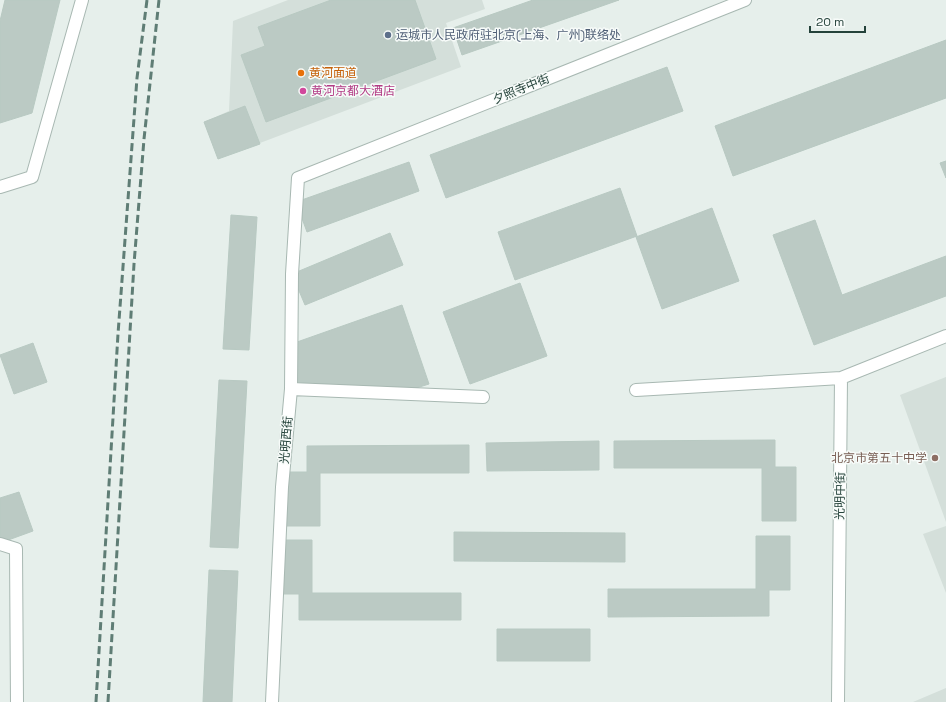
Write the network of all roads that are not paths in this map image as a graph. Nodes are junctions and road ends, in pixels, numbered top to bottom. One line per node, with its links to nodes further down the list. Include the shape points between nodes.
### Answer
1 (82, 0): 4 (street, via 32,177)
2 (745, 0): 3 (street, 夕照寺中街)
3 (298, 178): 7 (street, 光明西街, via 292,274)
4 (0, 187)
5 (946, 336): 6 (street)
6 (842, 378): 8 (street); 13 (street, 光明中街)
7 (291, 390): 9 (street); 12 (street, 光明西街, via 282,487)
8 (636, 390)
9 (484, 397)
10 (0, 544): 11 (street, via 16,549)
11 (18, 702)
12 (272, 702)
13 (838, 702)

